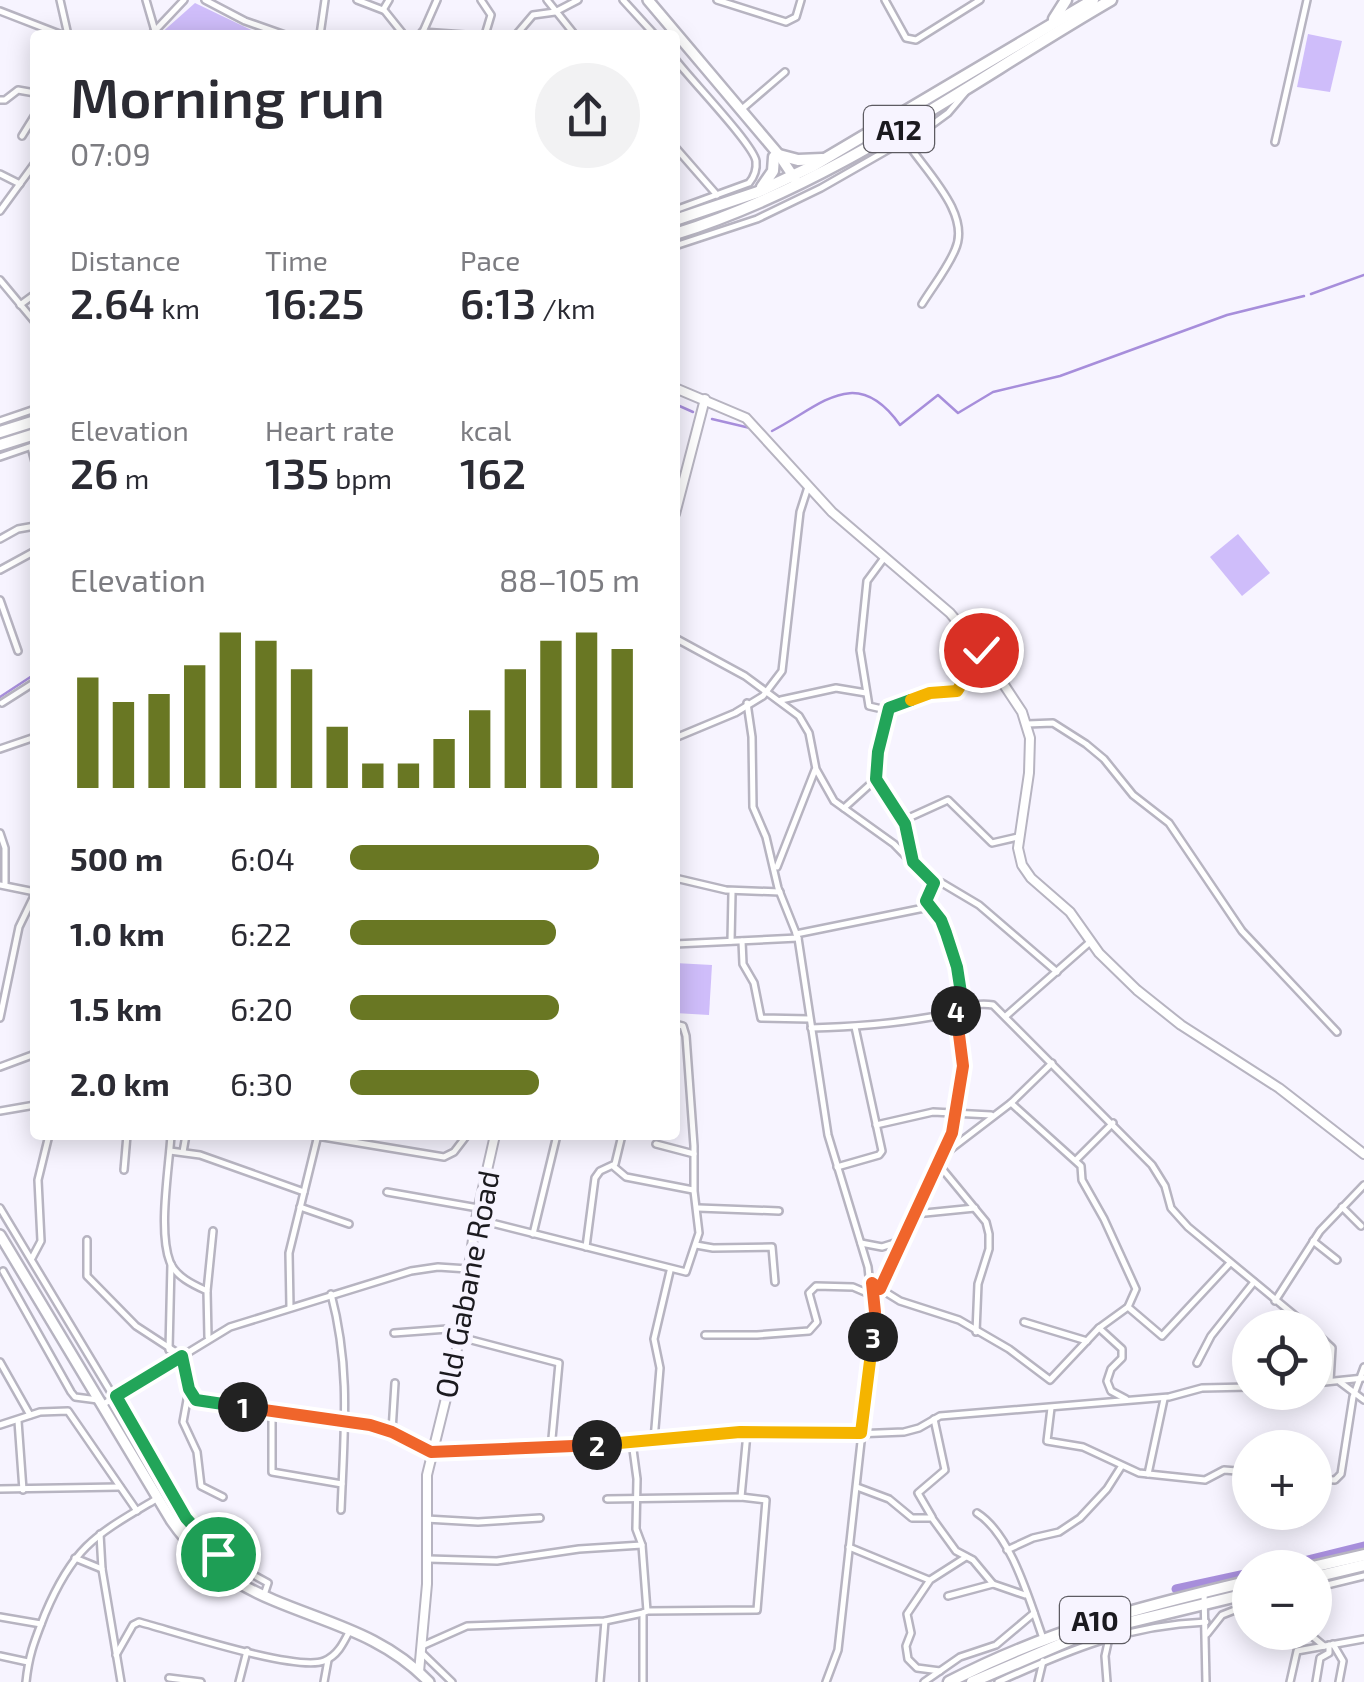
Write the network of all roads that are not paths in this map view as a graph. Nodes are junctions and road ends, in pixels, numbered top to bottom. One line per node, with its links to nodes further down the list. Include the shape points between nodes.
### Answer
1 (60, 0): 29 (street)
2 (146, 0): 30 (street)
3 (184, 0): 31 (street)
4 (206, 0): 32 (street)
5 (326, 0): 33 (street)
6 (358, 0): 23 (street)
7 (388, 0): 23 (street)
8 (437, 0): 35 (street)
9 (480, 0): 36 (street, via 492,15)
10 (548, 0): 25 (street)
11 (578, 0): 25 (street)
12 (623, 0): 26 (street)
13 (631, 0): 26 (street)
14 (648, 0): 40 (main road)
15 (716, 0): 16 (street, via 792,22)
16 (801, 0)
17 (885, 0): 18 (street, via 911,40)
18 (980, 0)
19 (1066, 0): 27 (main road)
20 (1111, 0): 22 (main road, A12)
21 (1307, 0): 51 (street)
22 (1083, 6): 27 (main road, A12); 45 (main road, A12)
23 (383, 10): 34 (street)
24 (0, 11): 28 (street)
25 (555, 12): 37 (street, via 533,15); 38 (street)
26 (634, 13): 39 (street)
27 (1050, 24): 54 (main road, A12)
28 (51, 30)
29 (64, 30)
30 (152, 30)
31 (156, 30)
32 (271, 30)
33 (321, 30)
34 (400, 30)
35 (424, 30)
36 (487, 30)
37 (520, 30)
38 (571, 30)
39 (650, 30)
40 (673, 30)
41 (680, 39): 47 (main road)
42 (680, 65): 60 (street, via 754,155 753,180)
43 (785, 72): 47 (street)
44 (30, 90): 46 (street)
45 (967, 90): 50 (street, via 948,113); 57 (main road, A12)
46 (0, 100)
47 (740, 112): 53 (main road)
48 (30, 123): 49 (street)
49 (22, 136)
50 (906, 141): 65 (street, via 758,219); 68 (street, via 960,228 955,252)
51 (1276, 142)
52 (680, 153): 60 (street)
53 (777, 156): 54 (main road); 57 (main road); 59 (main road)
54 (826, 158): 57 (main road, A12)
55 (30, 170): 58 (street)
56 (0, 174): 58 (street)
57 (793, 182): 59 (main road, A12); 64 (main road, A12, via 750,208)
58 (20, 184): 62 (street)
59 (758, 192): 63 (main road, A12)
60 (717, 195): 61 (street)
61 (680, 208)
62 (0, 211)
63 (680, 218)
64 (680, 232)
65 (680, 244)
66 (1, 283): 69 (street)
67 (30, 298): 69 (street)
68 (922, 304)
69 (20, 305): 70 (street)
70 (30, 316)
71 (680, 390): 72 (street)
72 (704, 399): 81 (street, via 746,418); 82 (street)
73 (30, 411): 74 (street)
74 (0, 421)
75 (30, 423): 76 (main road)
76 (0, 432)
77 (30, 436): 78 (main road)
78 (0, 446)
79 (30, 447): 80 (street)
80 (0, 457)
81 (808, 486): 86 (street); 93 (street, via 782,672)
82 (680, 494)
83 (30, 527): 84 (street)
84 (0, 539)
85 (30, 554): 87 (street)
86 (884, 558): 91 (street, via 950,613); 94 (street, via 867,581 860,656)
87 (0, 570)
88 (0, 600): 90 (street)
89 (680, 641): 93 (street)
90 (18, 652)
91 (984, 655): 99 (street, via 957,691); 101 (street)
92 (30, 685): 97 (street)
93 (766, 692): 96 (street); 98 (street)
94 (866, 692): 95 (street, via 836,688); 99 (street, via 869,706)
95 (799, 698): 96 (street); 100 (street)
96 (778, 700): 100 (street)
97 (2, 703)
98 (747, 703): 102 (street); 112 (street, via 751,799)
99 (889, 708): 106 (street)
100 (796, 714): 105 (street, via 810,734)
101 (1027, 724): 110 (street, via 1031,748); 135 (street, via 1053,722 1086,744 1170,823 1242,931)
102 (680, 736)
103 (30, 740): 104 (street)
104 (0, 749)
105 (816, 769): 107 (street); 112 (street)
106 (876, 779): 107 (street); 108 (street)
107 (844, 808): 111 (street)
108 (903, 820): 110 (street, via 948,800 992,842); 111 (street)
109 (0, 833): 115 (street)
110 (1018, 837): 124 (street, via 1026,872 1074,916)
111 (913, 862): 114 (street)
112 (776, 870): 117 (street)
113 (680, 879): 117 (street)
114 (934, 883): 120 (street, via 925,897); 126 (street, via 979,905)
115 (3, 885): 116 (street)
116 (30, 892)
117 (780, 892): 121 (street)
118 (732, 893): 122 (street)
119 (30, 904): 129 (street)
120 (929, 907): 121 (street); 127 (street, via 946,933)
121 (797, 936): 123 (street); 131 (street)
122 (731, 941): 123 (street); 125 (street)
123 (742, 941): 131 (street, via 762,1018)
124 (1091, 942): 126 (street); 160 (street, via 1163,1011 1280,1088)
125 (680, 944)
126 (1057, 972): 130 (street)
127 (963, 1006): 128 (street); 130 (street, via 993,1005)
128 (956, 1010): 133 (street); 142 (street, via 963,1066)
129 (0, 1015)
130 (1006, 1016): 137 (street)
131 (809, 1018): 134 (street)
132 (680, 1025): 159 (street)
133 (854, 1027): 134 (street); 145 (street)
134 (810, 1028): 165 (street)
135 (1337, 1032)
136 (30, 1056): 138 (street)
137 (1052, 1063): 139 (street); 144 (street)
138 (0, 1068)
139 (1010, 1102): 143 (street); 162 (street)
140 (30, 1106): 141 (street)
141 (0, 1110)
142 (956, 1113): 143 (street); 145 (street); 161 (street)
143 (994, 1115): 161 (street)
144 (1113, 1123): 162 (street); 193 (street, via 1162,1180 1171,1208)
145 (876, 1125): 165 (street, via 881,1153)
146 (48, 1140): 191 (street, via 38,1180 40,1241)
147 (127, 1140): 166 (street)
148 (171, 1140): 157 (street)
149 (185, 1140): 158 (street)
150 (315, 1140): 169 (street)
151 (346, 1140): 152 (street, via 444,1156)
152 (463, 1140)
153 (494, 1140): 174 (street, Old Gabane Road)
154 (556, 1140): 183 (street)
155 (620, 1140): 163 (street)
156 (656, 1144): 159 (street)
157 (170, 1151): 158 (street); 195 (street)
158 (183, 1152): 169 (street)
159 (694, 1154): 168 (street)
160 (1364, 1154)
161 (943, 1155): 164 (street)
162 (1076, 1160): 208 (street, via 1136,1289)
163 (612, 1166): 168 (street, via 621,1176); 190 (street, via 595,1178)
164 (939, 1166): 176 (street); 178 (street)
165 (837, 1167): 188 (street)
166 (124, 1170)
167 (1364, 1184): 171 (street)
168 (694, 1190): 175 (street)
169 (304, 1192): 172 (street)
170 (387, 1192): 174 (street)
171 (1342, 1206): 181 (street); 187 (street)
172 (300, 1207): 180 (street); 207 (street, via 290,1253)
173 (0, 1208): 191 (street)
174 (478, 1208): 179 (street, Old Gabane Road)
175 (698, 1208): 177 (street); 189 (street)
176 (975, 1208): 178 (street); 213 (street, via 990,1242 978,1284)
177 (779, 1211)
178 (915, 1214): 186 (street)
179 (476, 1220): 183 (street); 196 (street, Old Gabane Road)
180 (349, 1224)
181 (1362, 1226)
182 (213, 1231): 203 (street)
183 (533, 1234): 190 (street)
184 (0, 1235): 194 (main road)
185 (86, 1240): 218 (street, via 93,1286)
186 (902, 1241): 188 (street, via 882,1248); 202 (street)
187 (1313, 1241): 192 (street); 206 (street)
188 (861, 1243): 201 (street)
189 (696, 1245): 197 (street, via 686,1272); 199 (street, via 772,1247)
190 (586, 1247): 197 (street)
191 (31, 1259): 231 (street)
192 (1337, 1260)
193 (1230, 1263): 200 (street); 208 (street, via 1162,1336)
194 (17, 1264): 198 (street); 235 (main road)
195 (170, 1264): 203 (street); 218 (street)
196 (468, 1269): 204 (street, via 425,1268); 214 (street, Old Gabane Road)
197 (670, 1270): 247 (street, via 654,1339 660,1368)
198 (1, 1272): 229 (street)
199 (775, 1282)
200 (1254, 1282): 206 (street); 221 (street)
201 (872, 1283): 202 (street); 205 (street)
202 (880, 1289): 213 (street)
203 (207, 1291): 216 (street)
204 (331, 1294): 207 (street); 241 (street, via 343,1342)
205 (874, 1296): 215 (street, via 853,1287 812,1287 817,1322 809,1331); 246 (street)
206 (1275, 1301): 209 (street)
207 (290, 1307): 216 (street)
208 (1128, 1307): 211 (street)
209 (1286, 1310)
210 (1024, 1322): 217 (street)
211 (1099, 1328): 217 (street); 233 (street, via 1124,1354 1108,1386)
212 (394, 1332): 214 (street)
213 (976, 1332): 217 (street, via 1050,1380)
214 (460, 1333): 249 (street, via 559,1363); 250 (street, Old Gabane Road)
215 (705, 1335)
216 (208, 1337): 219 (street)
217 (1088, 1341)
218 (169, 1350): 219 (street)
219 (182, 1356): 228 (street); 231 (street)
220 (0, 1362): 239 (street)
221 (1196, 1363)
222 (1364, 1367): 224 (street)
223 (1332, 1377): 225 (street)
224 (1362, 1378): 225 (street); 230 (street)
225 (1334, 1381): 230 (street)
226 (395, 1383): 244 (street)
227 (1232, 1387): 232 (street)
228 (189, 1389): 237 (street, via 201,1402); 260 (street, via 183,1422 198,1452 201,1486)
229 (71, 1392): 235 (street); 238 (street)
230 (1355, 1392): 234 (street); 254 (street, via 1342,1474)
231 (116, 1396): 235 (street); 291 (street, via 192,1528 228,1561 268,1582)
232 (1164, 1398): 233 (street); 253 (street)
233 (1130, 1400): 236 (street)
234 (1364, 1400)
235 (100, 1403): 262 (main road)
236 (1052, 1408): 240 (street); 251 (street, via 1047,1441 1083,1448)
237 (272, 1410): 241 (street); 255 (street, via 272,1472)
238 (68, 1411): 239 (street); 256 (street)
239 (30, 1415): 242 (street)
240 (934, 1419): 246 (street, via 912,1431); 269 (street, via 945,1470 918,1492)
241 (347, 1420): 244 (street); 255 (street)
242 (18, 1421): 243 (street); 259 (street)
243 (0, 1425)
244 (392, 1432): 250 (street)
245 (748, 1433): 246 (street); 247 (street); 261 (street)
246 (861, 1433): 257 (street)
247 (654, 1440): 248 (street)
248 (632, 1442): 249 (street); 263 (street)
249 (551, 1448): 250 (street)
250 (431, 1452): 270 (street, Old Gabane Road)
251 (1121, 1467): 253 (street); 274 (street, via 1080,1518)
252 (1232, 1471): 253 (street, via 1205,1480)
253 (1148, 1474)
254 (1332, 1480)
255 (342, 1484): 265 (street)
256 (120, 1487): 259 (street); 266 (street)
257 (857, 1487): 269 (street, via 889,1499 912,1518); 273 (street)
258 (0, 1489): 259 (street)
259 (24, 1490)
260 (224, 1497)
261 (741, 1497): 263 (street); 293 (street, via 767,1504 757,1610)
262 (158, 1498): 266 (street); 291 (main road, via 196,1552)
263 (637, 1498): 264 (street); 272 (street)
264 (606, 1499)
265 (341, 1510)
266 (137, 1511): 271 (street)
267 (977, 1512): 274 (street)
268 (540, 1518): 270 (street)
269 (932, 1518): 276 (street)
270 (426, 1519): 278 (street, Old Gabane Road)
271 (100, 1534): 277 (street); 281 (street)
272 (642, 1544): 278 (street, via 486,1562); 293 (street)
273 (849, 1547): 284 (street); 327 (street, via 838,1650)
274 (1007, 1550): 290 (street)
275 (1364, 1554): 279 (main road)
276 (966, 1556): 284 (street); 285 (street)
277 (75, 1558): 281 (street); 299 (street)
278 (428, 1559): 307 (street, Old Gabane Road)
279 (1332, 1562)
280 (1364, 1565): 282 (main road)
281 (102, 1569): 311 (street)
282 (1332, 1573)
283 (1364, 1576): 286 (street)
284 (930, 1580): 315 (street, via 908,1609 906,1650 917,1668)
285 (993, 1584): 289 (street); 290 (street)
286 (1332, 1584)
287 (1232, 1588): 292 (main road, A10)
288 (1232, 1595): 292 (main road, A10)
289 (948, 1596)
290 (1028, 1596): 295 (street)
291 (263, 1598): 300 (main road)
292 (1206, 1598): 298 (street); 305 (main road, A10)
293 (645, 1612): 297 (street); 326 (street)
294 (1232, 1612): 301 (street)
295 (1034, 1614): 305 (street); 315 (street, via 996,1645)
296 (0, 1617): 299 (street)
297 (605, 1621): 307 (street, via 467,1626); 325 (street)
298 (1206, 1622): 301 (street); 302 (street)
299 (42, 1624): 314 (street)
300 (350, 1632): 313 (street); 316 (main road)
301 (1206, 1637): 334 (street)
302 (1109, 1638): 305 (street); 333 (street)
303 (1364, 1639): 304 (street)
304 (1332, 1644)
305 (1044, 1649): 329 (main road, A10); 330 (main road, A10); 331 (street); 332 (street)
306 (1332, 1649): 337 (street, via 1342,1661)
307 (422, 1650): 316 (street, Old Gabane Road); 324 (street)
308 (1308, 1650): 335 (street, via 1295,1653)
309 (1329, 1650): 336 (street, via 1320,1658)
310 (246, 1651): 311 (street, via 139,1622); 313 (street, via 300,1663); 321 (street)
311 (116, 1655): 319 (street)
312 (0, 1656): 314 (street)
313 (328, 1660): 322 (street)
314 (28, 1662): 318 (street)
315 (940, 1671): 328 (street)
316 (419, 1672): 323 (main road)
317 (169, 1678): 320 (street)
318 (26, 1682)
319 (121, 1682)
320 (201, 1682)
321 (239, 1682)
322 (324, 1682)
323 (429, 1682)
324 (452, 1682)
325 (600, 1682)
326 (643, 1682)
327 (826, 1682)
328 (924, 1682)
329 (949, 1682)
330 (972, 1682)
331 (998, 1682)
332 (1038, 1682)
333 (1106, 1682)
334 (1206, 1682)
335 (1290, 1682)
336 (1316, 1682)
337 (1340, 1682)

